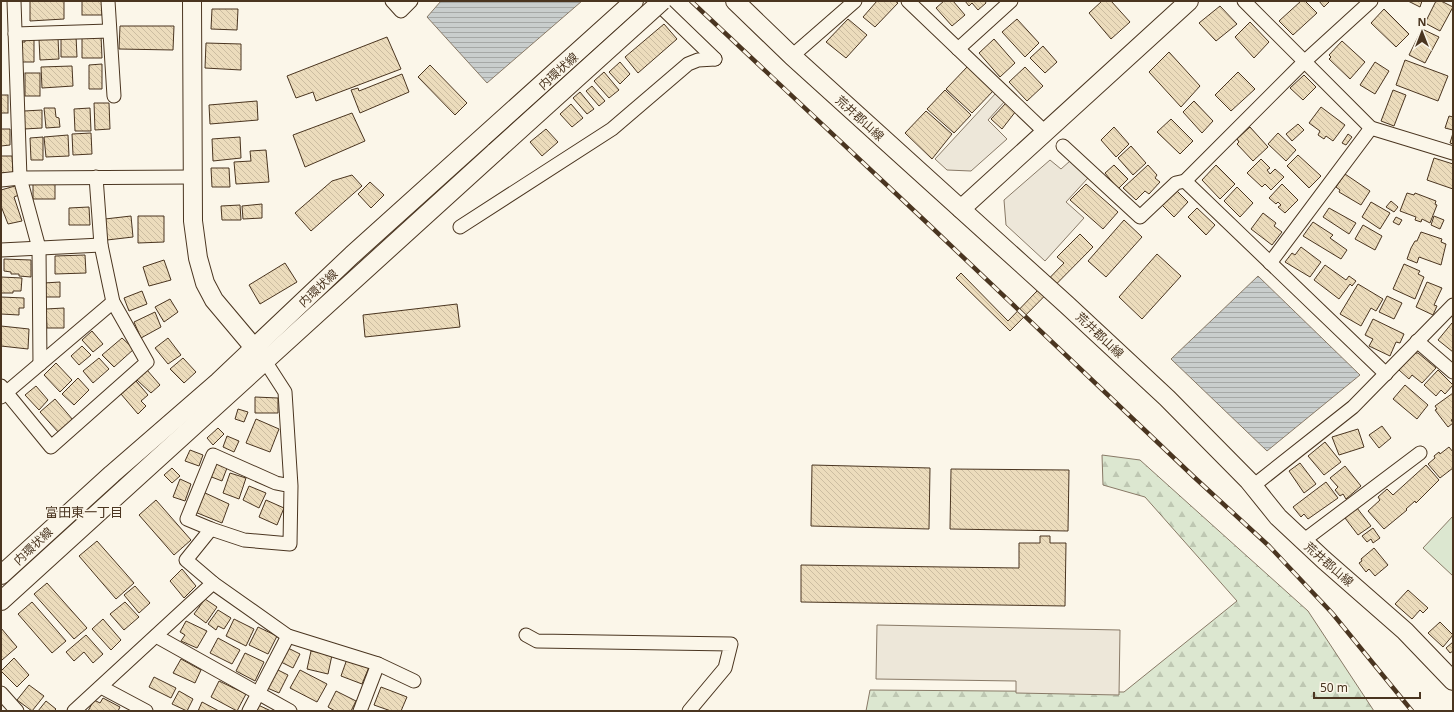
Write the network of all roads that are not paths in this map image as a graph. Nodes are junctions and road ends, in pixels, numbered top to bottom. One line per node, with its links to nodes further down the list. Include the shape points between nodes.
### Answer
1 (14, 1): 17 (street)
2 (108, 1): 16 (street)
3 (192, 1): 27 (street)
4 (392, 1): 5 (street, via 401,11)
5 (411, 1)
6 (634, 1): 40 (street, 内環状線, via 352,255)
7 (655, 1): 32 (street, via 715,59 698,60 688,64 612,129)
8 (662, 1): 40 (street, 内環状線, bridge, via 495,152)
9 (735, 1): 19 (street, 荒井郡山線)
10 (855, 1): 19 (street)
11 (908, 1): 18 (street)
12 (1011, 1): 18 (street)
13 (1189, 1): 23 (street)
14 (1244, 1): 20 (street)
15 (1371, 1): 20 (street)
16 (109, 31): 17 (street); 21 (street)
17 (15, 34): 28 (street)
18 (958, 49): 23 (street)
19 (792, 56): 31 (street, 荒井郡山線)
20 (1304, 62): 22 (street); 30 (street)
21 (114, 96)
22 (1370, 128): 25 (street); 36 (street)
23 (1046, 133): 31 (street)
24 (1063, 146): 30 (street, via 1140,217 1176,183)
25 (1453, 153)
26 (96, 177): 27 (street); 28 (street); 33 (street)
27 (192, 177): 40 (street, via 193,221 198,258 205,283 214,300)
28 (20, 178): 29 (street); 34 (street)
29 (1, 180)
30 (1185, 181): 36 (street)
31 (961, 209): 47 (street, 荒井郡山線, via 1167,398)
32 (460, 227)
33 (101, 245): 34 (street); 37 (street)
34 (39, 248): 35 (street); 41 (street)
35 (1, 250)
36 (1270, 263): 43 (street)
37 (113, 302): 41 (street); 44 (street, via 147,362 51,447)
38 (1453, 305): 39 (street)
39 (1417, 341): 42 (street); 43 (street)
40 (260, 355): 46 (street, via 285,392); 50 (street, 内環状線, via 218,382); 52 (street, 内環状線)
41 (40, 364): 44 (street)
42 (1453, 372)
43 (1386, 374): 47 (street, via 1353,407)
44 (2, 392)
45 (1420, 453): 49 (street)
46 (291, 486): 48 (street, via 290,544 244,540); 48 (street, via 276,483 213,455 186,518)
47 (1253, 486): 49 (street, 荒井郡山線, via 1278,517)
48 (211, 529): 51 (street, via 186,560)
49 (1303, 541): 58 (street, 荒井郡山線, via 1404,631)
50 (1, 575)
51 (213, 583): 54 (street); 55 (street)
52 (1, 601)
53 (526, 635): 68 (street, via 537,641 731,644 725,668)
54 (156, 636): 59 (street); 61 (street)
55 (288, 636): 56 (street); 61 (street)
56 (378, 664): 57 (street); 67 (street)
57 (414, 681)
58 (1453, 681)
59 (101, 687): 63 (street); 64 (street)
60 (1, 694): 62 (street)
61 (258, 694): 65 (street); 66 (street)
62 (17, 711)
63 (74, 711)
64 (146, 711)
65 (249, 711)
66 (290, 711)
67 (360, 711)
68 (689, 711)

